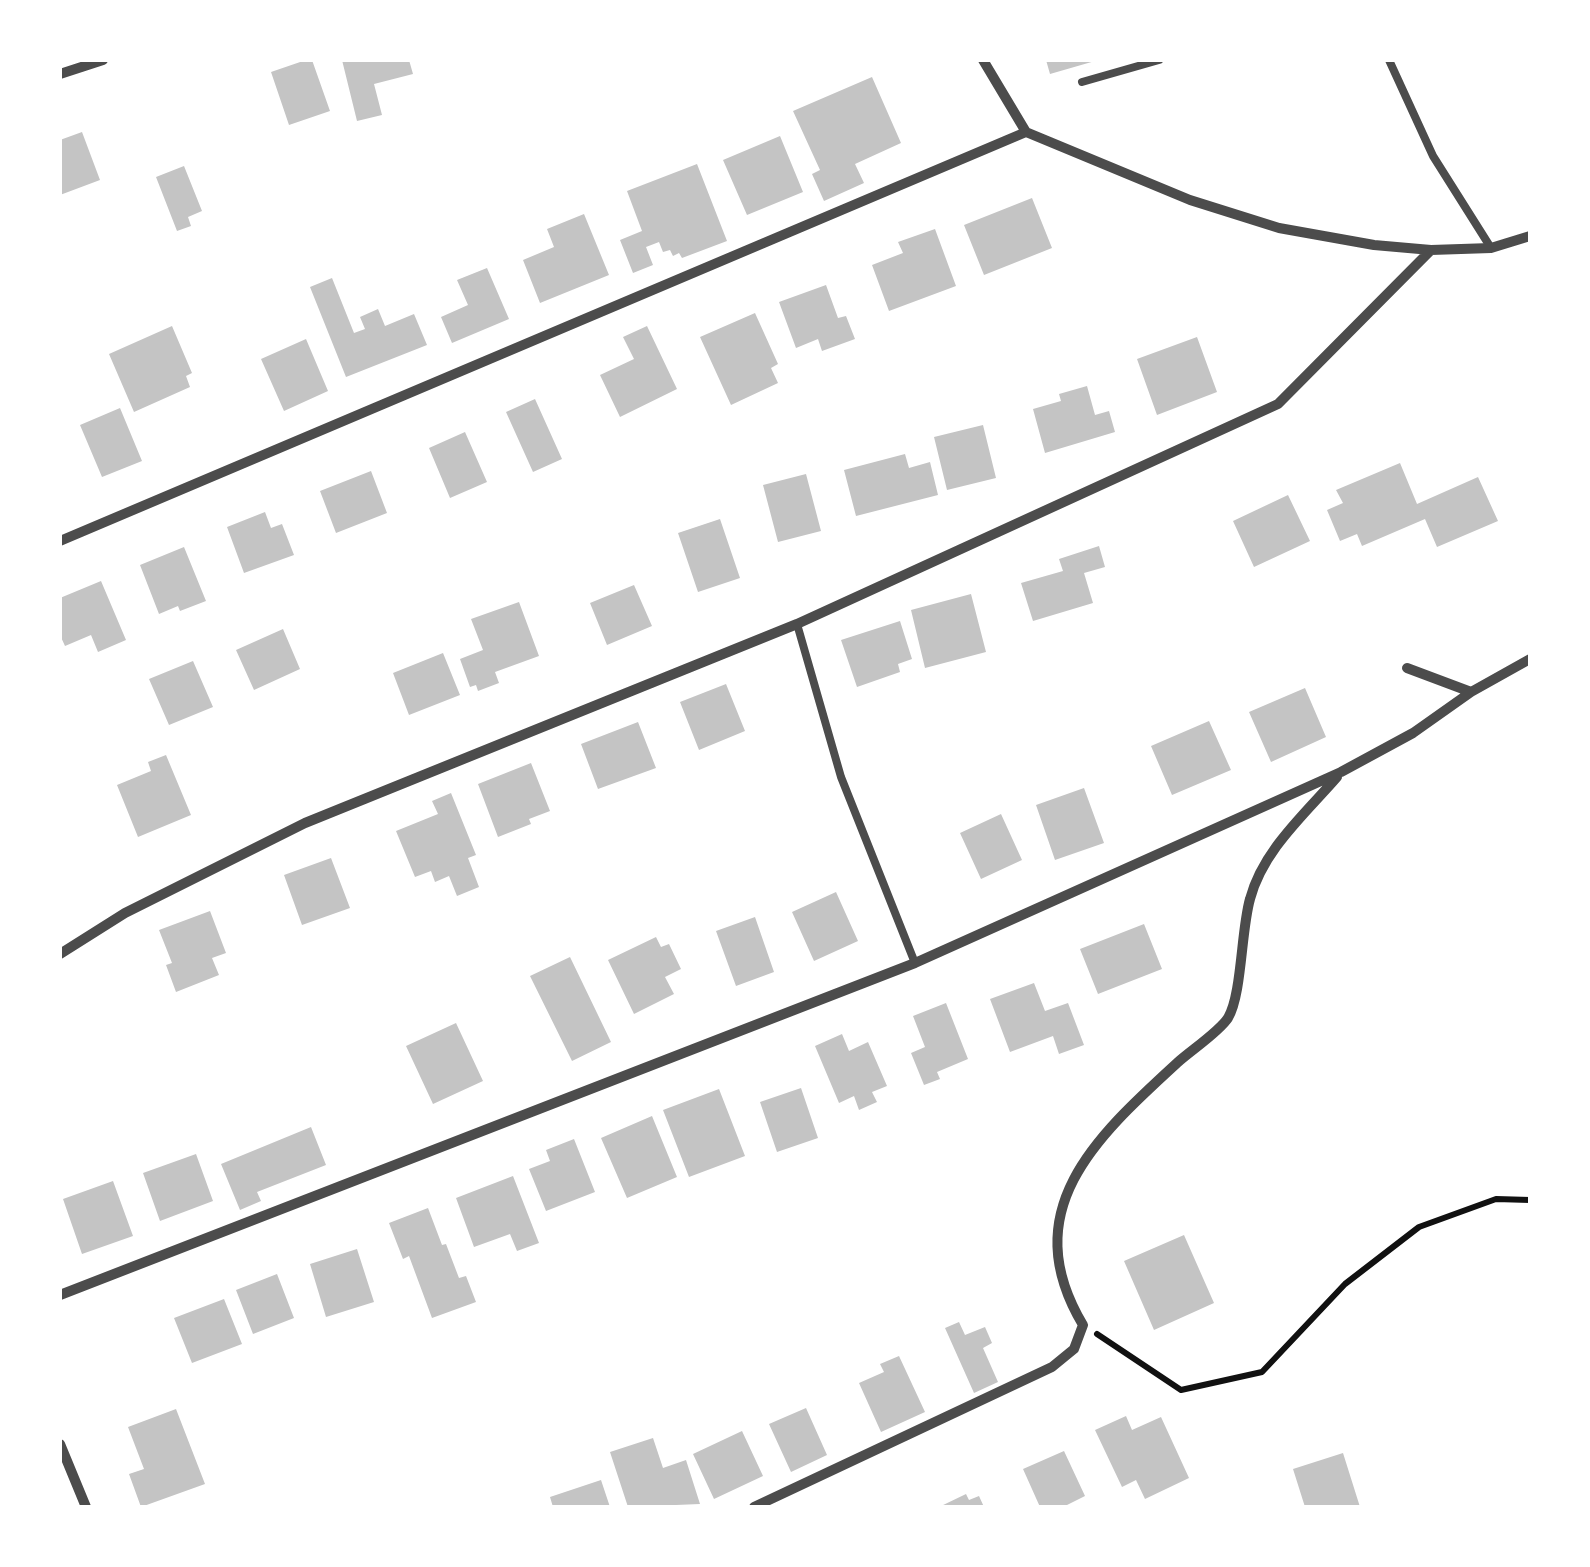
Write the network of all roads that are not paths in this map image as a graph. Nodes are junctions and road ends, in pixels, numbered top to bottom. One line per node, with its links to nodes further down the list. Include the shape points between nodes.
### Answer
1 (103, 60): 5 (street)
2 (983, 60): 7 (street)
3 (1158, 60): 6 (lane)
4 (1389, 60): 9 (lane, via 1433,156)
5 (60, 74)
6 (1082, 82)
7 (1026, 132): 10 (street, via 1190,200 1279,228); 11 (street)
8 (1530, 236): 9 (street)
9 (1491, 248): 10 (street)
10 (1431, 250): 12 (street, via 1278,404)
11 (60, 541)
12 (797, 624): 17 (street, via 305,823 125,913); 18 (lane, via 841,777)
13 (1530, 660): 15 (street)
14 (1406, 668): 15 (street)
15 (1471, 692): 16 (street)
16 (1341, 772): 18 (street); 22 (street, via 1277,844 1251,894 1228,1018 1146,1091 1068,1187 1056,1237 1057,1268 1083,1325 1074,1349 1052,1367)
17 (60, 954)
18 (915, 963): 19 (street)
19 (60, 1296)
20 (60, 1444): 21 (street)
21 (86, 1507)
22 (754, 1507)

